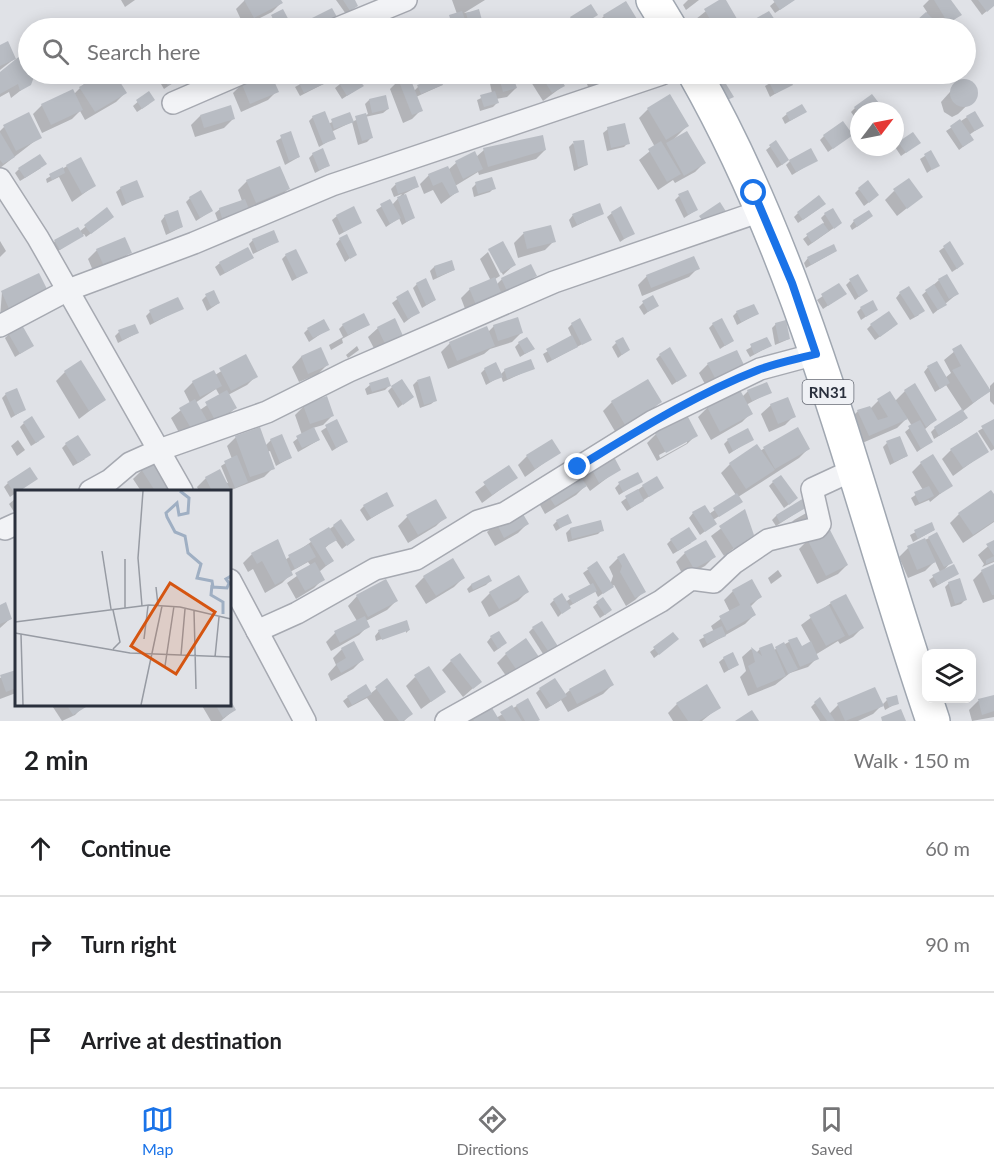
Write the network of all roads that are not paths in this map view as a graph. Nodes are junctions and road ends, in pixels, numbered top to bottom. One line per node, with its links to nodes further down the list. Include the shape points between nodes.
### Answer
1 (406, 0): 2 (street)
2 (362, 18)
3 (217, 84): 6 (street)
4 (632, 84): 9 (street, via 332,185)
5 (700, 84): 8 (main road, RN31)
6 (173, 103)
7 (0, 179): 9 (street)
8 (762, 211): 11 (main road, RN31); 12 (street, via 554,282 349,371 267,412)
9 (68, 290): 10 (street); 12 (street)
10 (0, 326)
11 (816, 354): 13 (main road, RN31); 17 (street, via 737,379 653,421 505,513 478,521 417,559 375,569)
12 (159, 450): 14 (street, via 130,463); 15 (street)
13 (853, 470): 19 (street, via 812,489 820,524 817,528 768,540 714,582 692,579 661,601); 20 (main road, RN31)
14 (93, 490)
15 (181, 490)
16 (231, 582): 17 (street)
17 (257, 631): 18 (street)
18 (305, 721)
19 (446, 721)
20 (933, 721)

